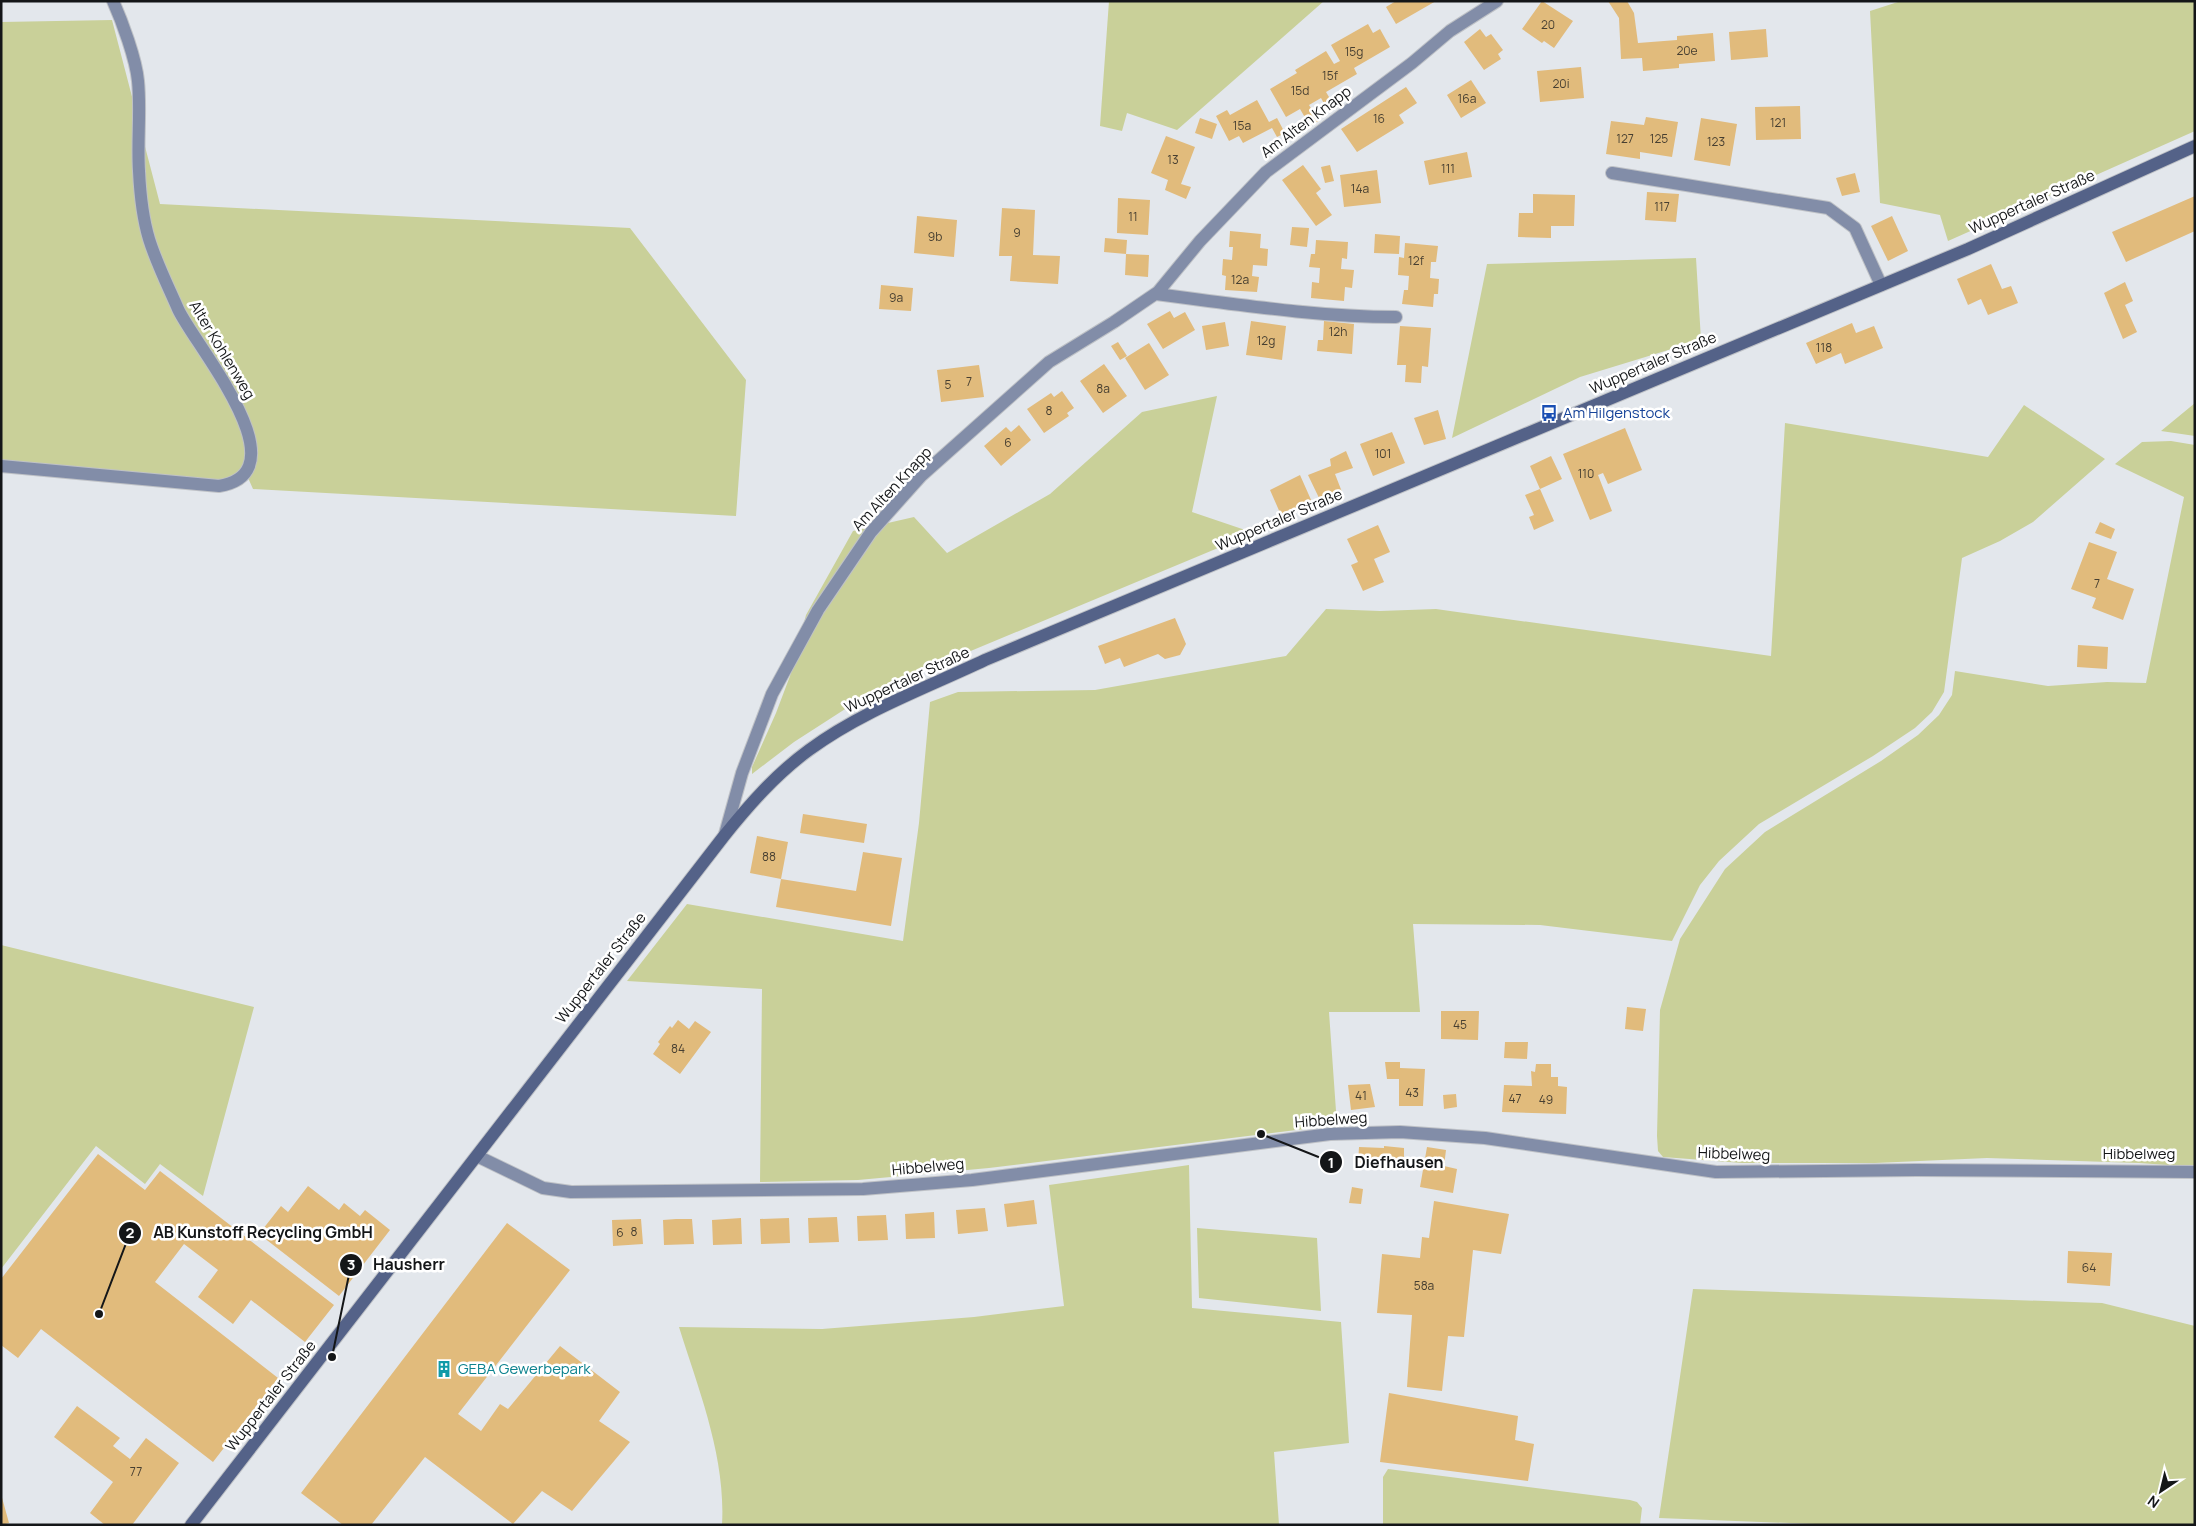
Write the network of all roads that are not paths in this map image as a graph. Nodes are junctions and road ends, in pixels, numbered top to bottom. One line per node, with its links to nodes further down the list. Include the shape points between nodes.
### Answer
1 (113, 1): 8 (street, Alter Kohlenweg, via 138,79 139,172 148,238 179,311 236,401 251,445 251,462 238,480 219,486)
2 (1497, 1): 6 (street, Am Alten Knapp, via 1450,31 1266,172 1200,241)
3 (2195, 146): 5 (main road, Wuppertaler Straße, via 2049,214)
4 (1612, 173): 5 (street, via 1828,208 1855,228)
5 (1881, 284): 9 (main road, Wuppertaler Straße, via 985,660 859,718 809,750 773,781)
6 (1156, 294): 7 (street); 9 (street, Am Alten Knapp, via 1049,362 921,476 871,532 818,610 772,694 742,773)
7 (1396, 317)
8 (1, 466)
9 (724, 836): 10 (main road, Wuppertaler Straße)
10 (477, 1156): 11 (street, Hibbelweg, via 543,1188 571,1192 863,1189 982,1179 1330,1134 1400,1132 1486,1138 1716,1172); 12 (main road, Wuppertaler Straße)
11 (2195, 1172)
12 (191, 1525)

